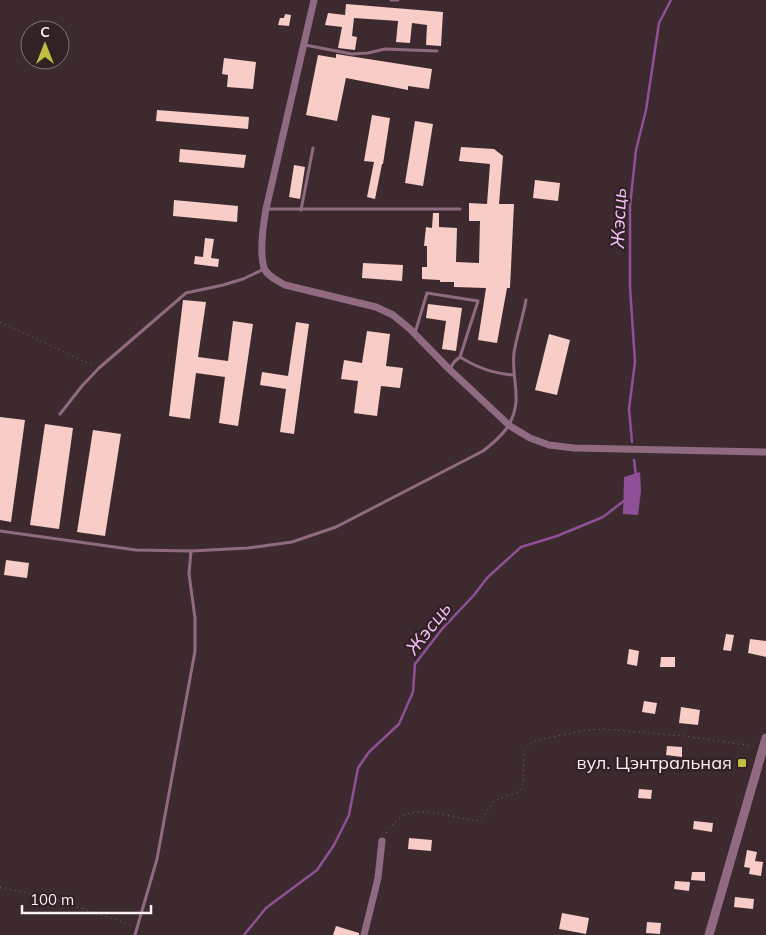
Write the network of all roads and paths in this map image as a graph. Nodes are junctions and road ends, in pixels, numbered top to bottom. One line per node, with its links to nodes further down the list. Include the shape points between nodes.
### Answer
1 (314, 0): 4 (street)
2 (391, 0): 3 (lane)
3 (398, 0)
4 (304, 45): 5 (lane, via 352,54 385,49); 8 (street)
5 (436, 51)
6 (313, 148): 9 (lane)
7 (460, 208): 9 (lane)
8 (266, 209): 9 (lane); 10 (street, via 262,234)
9 (301, 210)
10 (264, 269): 13 (street, via 285,285 376,307 393,315); 15 (lane, via 223,285 186,292)
11 (526, 300): 17 (lane, via 514,352)
12 (0, 322): 15 (path)
13 (415, 334): 14 (lane, via 427,293 478,301); 16 (street)
14 (460, 357): 16 (lane); 17 (lane, via 476,367)
15 (99, 368): 18 (lane)
16 (449, 369): 19 (street)
17 (513, 375): 19 (lane, via 516,402)
18 (60, 414)
19 (510, 426): 20 (street, via 549,445 574,448); 22 (lane, via 483,451 336,527 292,542)
20 (766, 452)
21 (0, 531): 22 (lane, via 136,550)
22 (190, 552): 26 (lane, via 195,651 158,860)
23 (765, 743): 24 (path, via 602,729 533,741 524,750 523,783 519,792 494,802 488,814 481,819 408,813 397,820); 29 (street)
24 (382, 840): 28 (street, via 378,878)
25 (0, 888): 26 (path, via 51,898)
26 (137, 927): 27 (lane)
27 (135, 935)
28 (364, 935)
29 (709, 935)

